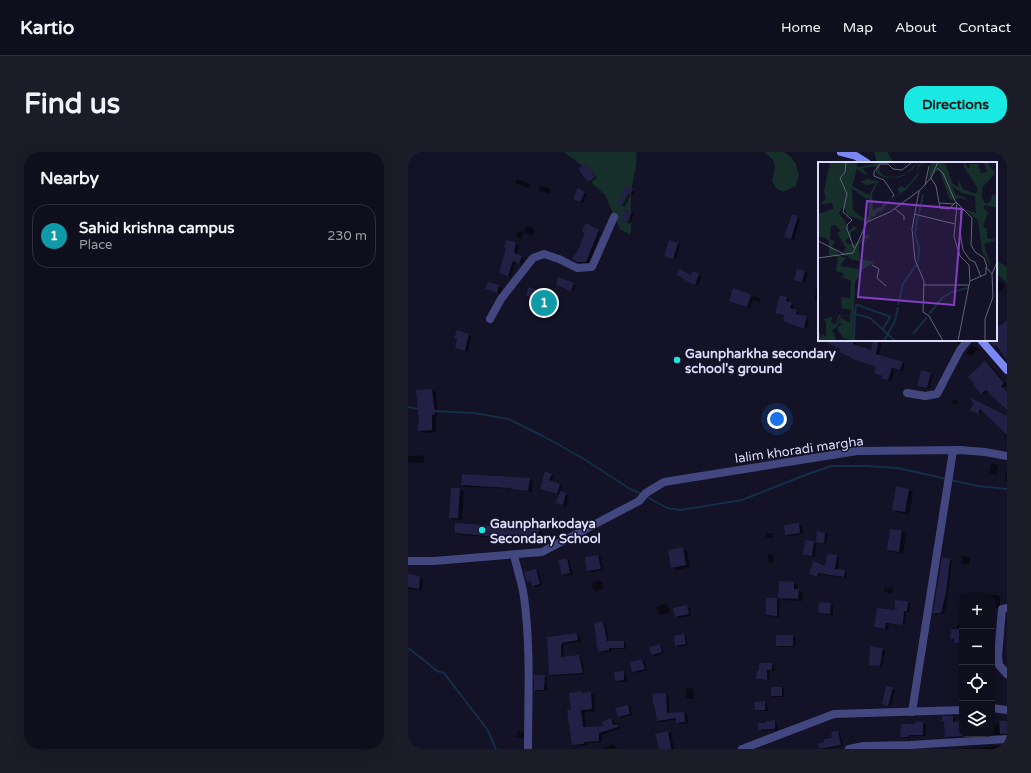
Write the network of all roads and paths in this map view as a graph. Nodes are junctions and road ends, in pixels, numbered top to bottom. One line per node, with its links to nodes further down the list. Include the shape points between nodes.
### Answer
1 (841, 152): 2 (street)
2 (865, 162)
3 (614, 217): 4 (street, via 592,267 577,268 544,254 533,258 501,299)
4 (490, 319)
5 (967, 341): 8 (street, via 937,394 925,396)
6 (982, 341): 7 (street)
7 (1007, 370)
8 (907, 393)
9 (953, 450): 10 (street, lalim khoradi margha); 11 (street, lalim khoradi margha, via 857,451 664,482 646,493 639,501 542,552); 18 (street)
10 (1007, 456)
11 (514, 555): 12 (street); 21 (street, via 526,620)
12 (408, 561)
13 (1004, 609): 14 (street, via 998,656 999,665)
14 (1007, 674)
15 (995, 708): 17 (street)
16 (959, 710): 18 (street)
17 (1007, 710)
18 (912, 712): 22 (street, via 834,714)
19 (1007, 739): 23 (street, via 864,746)
20 (1007, 745): 24 (street)
21 (528, 749)
22 (742, 749)
23 (850, 749)
24 (1004, 749)

